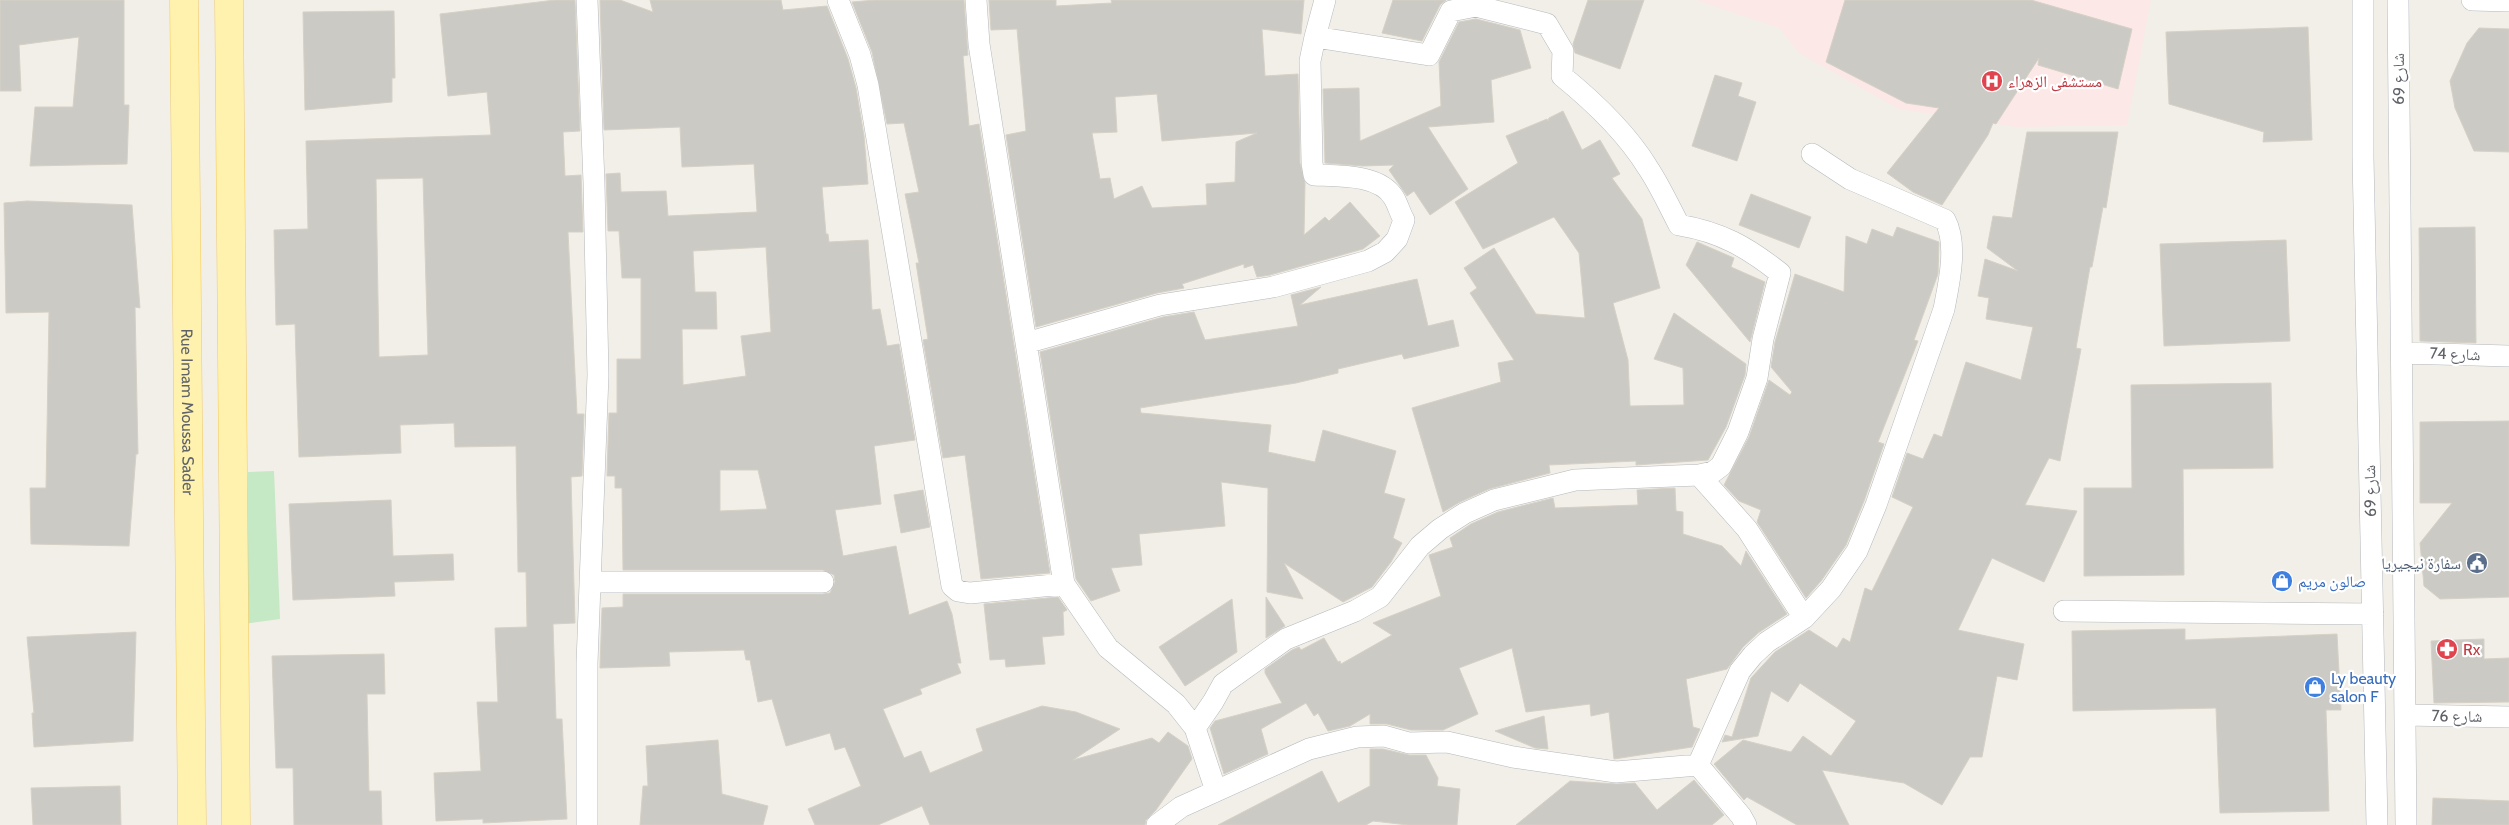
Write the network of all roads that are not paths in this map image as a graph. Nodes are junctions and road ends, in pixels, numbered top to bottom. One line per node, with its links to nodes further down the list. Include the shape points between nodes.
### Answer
1 (184, 0): 32 (main road, Rue Imam Moussa Sader)
2 (229, 0): 33 (main road)
3 (587, 0): 21 (street, via 598,375)
4 (838, 0): 23 (street, via 868,85 952,586 970,593)
5 (976, 0): 15 (street, via 979,44)
6 (1325, 0): 11 (street)
7 (2363, 0): 13 (street, شارع 69)
8 (2398, 0): 14 (street, شارع 69)
9 (2472, 0): 10 (street)
10 (2509, 1)
11 (1315, 37): 15 (street, via 1310,61 1314,174 1382,184 1394,198 1404,220 1397,240 1368,261 1272,287 1160,305); 18 (street, via 1429,55 1451,11 1476,6 1546,24 1563,51 1562,76 1590,98 1626,138 1648,167 1679,225 1706,230 1751,250 1780,273 1757,378 1738,432 1722,466)
12 (1812, 154): 26 (street, via 1850,179 1945,220 1950,229 1951,252 1944,309 1876,505 1857,551 1831,589)
13 (2363, 157): 14 (street); 19 (street, شارع 69)
14 (2398, 158): 16 (street, شارع 69)
15 (1026, 343): 23 (street)
16 (2402, 352): 17 (street, شارع 74); 20 (street, شارع 69)
17 (2509, 356)
18 (1699, 475): 26 (street, via 1747,529); 29 (street, via 1575,480 1494,500 1465,513 1420,546 1380,597 1355,611 1286,639 1222,684)
19 (2371, 508): 20 (street); 25 (street, شارع 69)
20 (2403, 509): 27 (street, شارع 69)
21 (591, 582): 22 (street); 34 (street, via 587,663)
22 (823, 582)
23 (1064, 584): 29 (street, via 1108,648 1176,704)
24 (2064, 611): 25 (street)
25 (2373, 614): 37 (street, شارع 69)
26 (1804, 618): 30 (street, via 1767,642 1740,672)
27 (2405, 715): 28 (street, شارع 76); 38 (street, شارع 69)
28 (2509, 717)
29 (1195, 728): 31 (street)
30 (1698, 765): 31 (street, via 1616,772 1513,757 1447,742 1409,743 1384,736 1358,737 1309,749); 36 (street)
31 (1216, 791): 35 (street, via 1182,807)
32 (192, 825)
33 (236, 825)
34 (587, 825)
35 (1157, 825)
36 (1746, 825)
37 (2377, 825)
38 (2406, 825)

